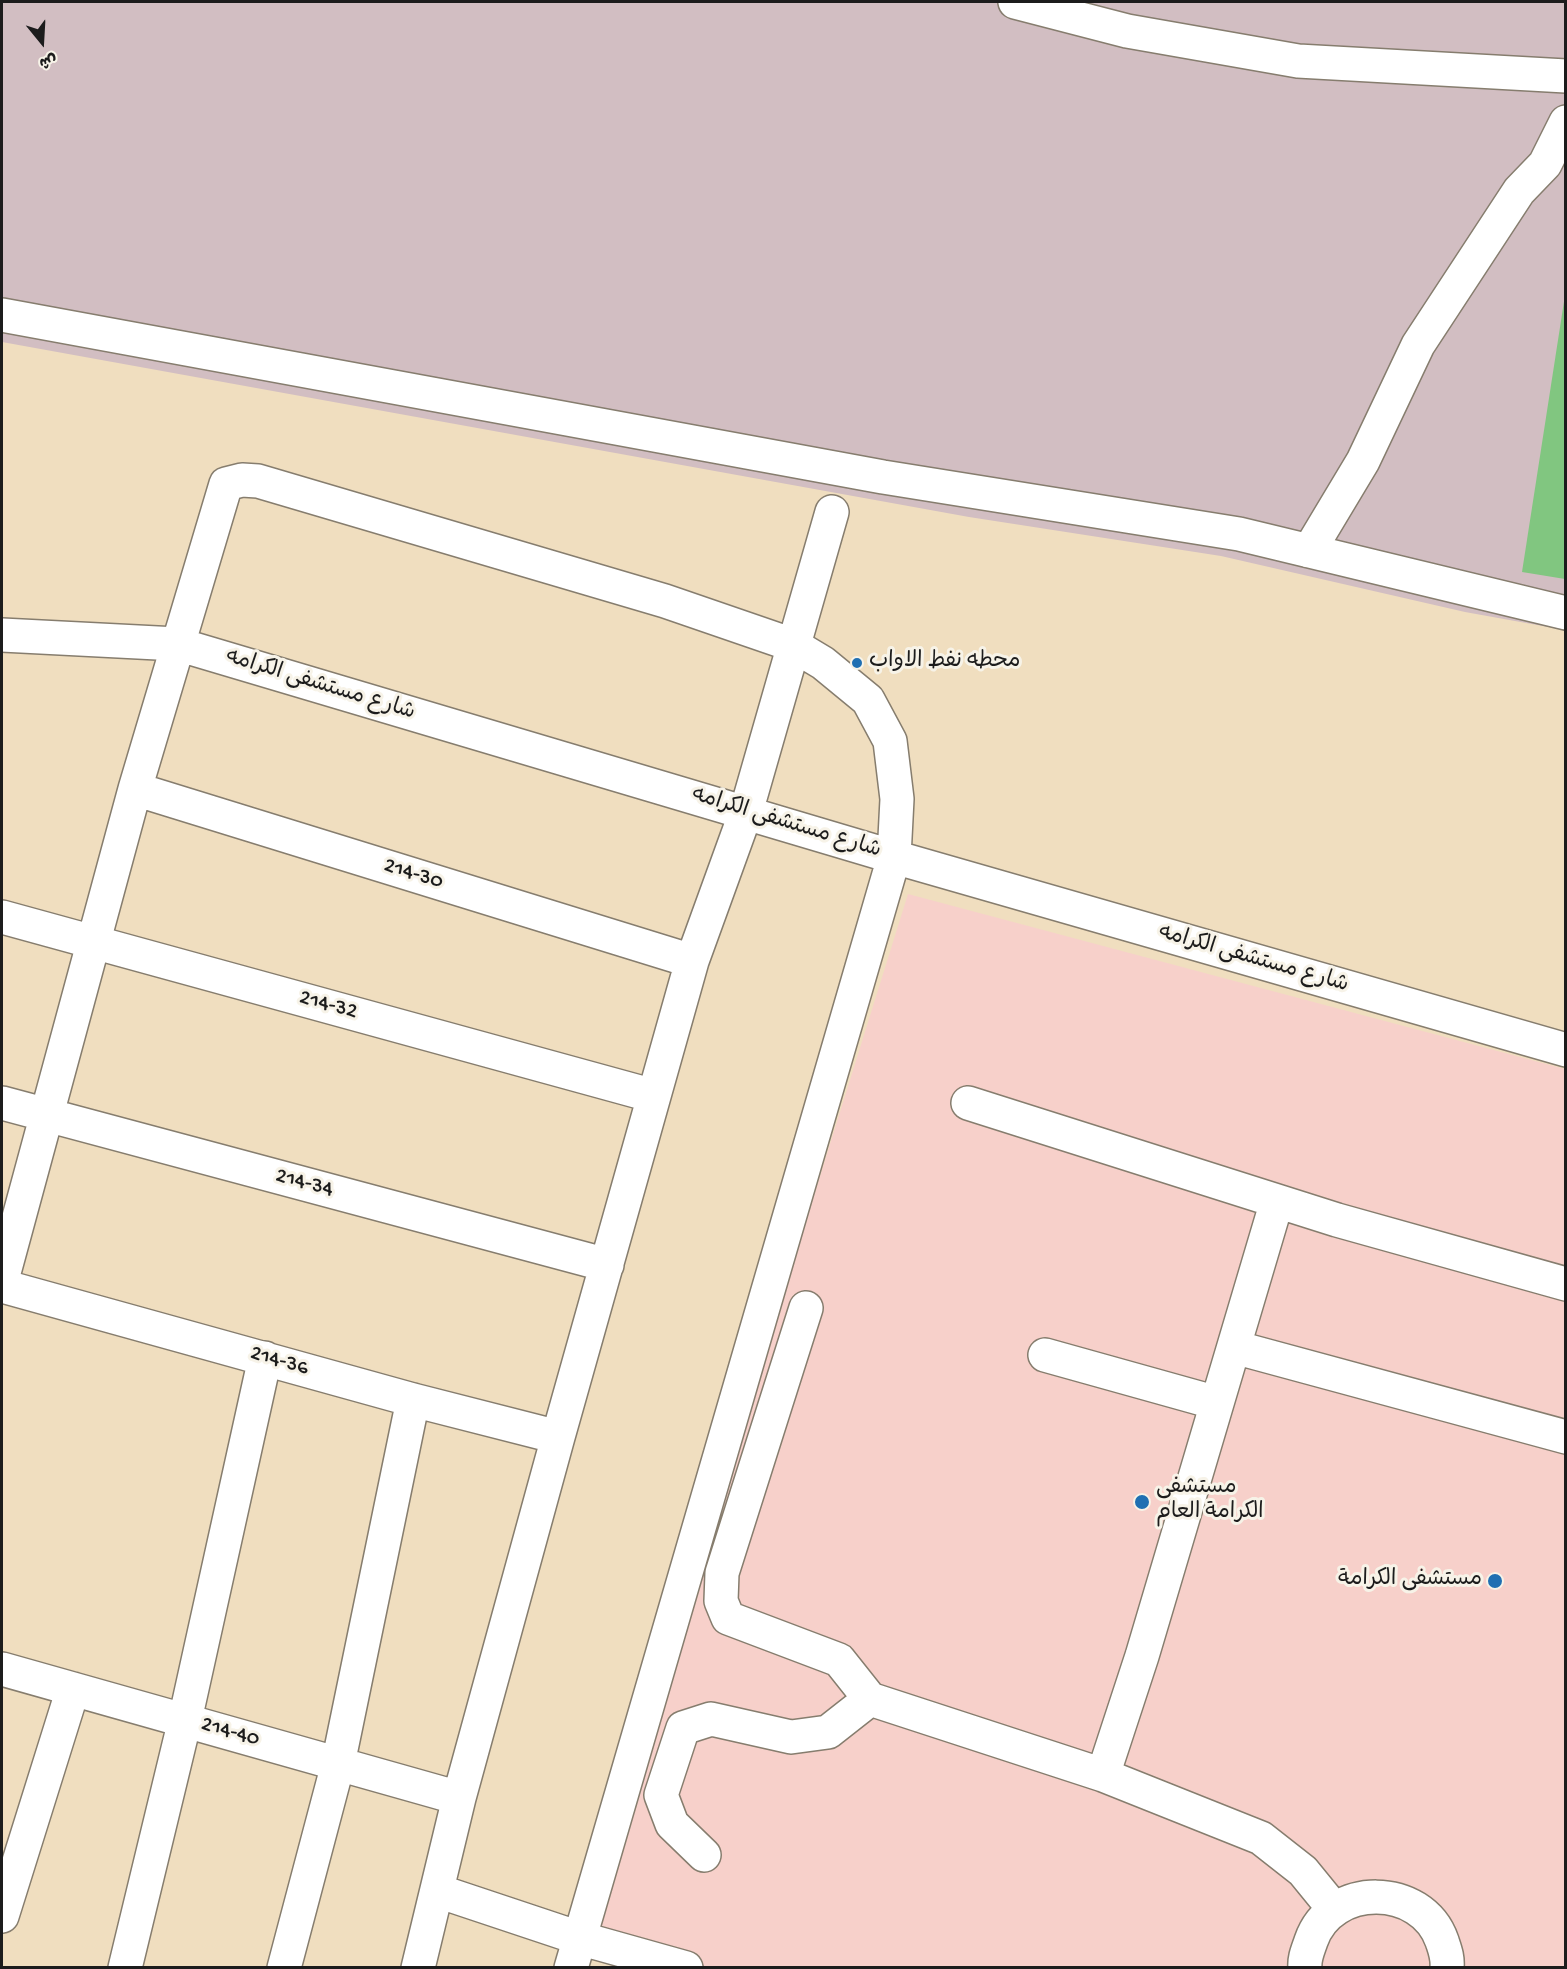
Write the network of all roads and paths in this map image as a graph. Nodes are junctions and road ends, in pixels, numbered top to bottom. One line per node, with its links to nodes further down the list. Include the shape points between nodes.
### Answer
1 (1015, 2): 2 (street, via 1127,31 1298,61)
2 (1566, 75)
3 (1566, 122): 6 (street, via 1545,164 1519,191 1418,345 1363,461)
4 (2, 315): 6 (street, via 883,477 1239,534)
5 (832, 512): 10 (street)
6 (1309, 551): 7 (street)
7 (1566, 613)
8 (2, 635): 9 (street, شارع مستشفى الكرامه)
9 (177, 644): 10 (street, via 226,484 251,480 665,601); 11 (street); 12 (street, شارع مستشفى الكرامه)
10 (793, 645): 12 (street); 13 (street, via 823,663 868,700 890,741 897,800)
11 (135, 789): 15 (street); 16 (street, 214-30)
12 (746, 812): 13 (street, شارع مستشفى الكرامه); 16 (street)
13 (894, 857): 17 (street, شارع مستشفى الكرامه); 46 (street)
14 (2, 916): 15 (street, 214-32)
15 (94, 941): 18 (street, 214-32); 21 (street)
16 (692, 961): 18 (street)
17 (1566, 1050)
18 (654, 1096): 23 (street)
19 (2, 1103): 21 (street, 214-34)
20 (968, 1103): 22 (street)
21 (46, 1115): 23 (street, 214-34); 24 (street)
22 (1277, 1201): 25 (street); 28 (street)
23 (607, 1264): 33 (street)
24 (2, 1280)
25 (1566, 1284)
26 (2, 1286): 30 (street, 214-36)
27 (806, 1308): 37 (street, via 722,1573 721,1601 728,1618 839,1660)
28 (1234, 1347): 32 (street); 34 (street)
29 (1045, 1355): 32 (street)
30 (265, 1358): 31 (street, 214-36); 38 (street)
31 (413, 1400): 33 (street, 214-36); 39 (street)
32 (1217, 1403): 40 (street)
33 (558, 1437): 41 (street)
34 (1566, 1437)
35 (2, 1669): 36 (street, 214-40)
36 (73, 1689): 38 (street, 214-40); 45 (street)
37 (870, 1699): 40 (street); 42 (street, via 828,1732 791,1737 711,1719 683,1728 662,1795 672,1824)
38 (185, 1720): 39 (street, 214-40); 47 (street)
39 (338, 1764): 41 (street, 214-40); 48 (street)
40 (1103, 1775): 44 (street, via 1261,1838 1303,1871)
41 (459, 1798): 43 (street)
42 (704, 1855)
43 (438, 1891): 46 (street); 49 (street)
44 (1334, 1909): 51 (street, via 1314,1931); 52 (street, via 1361,1897 1391,1897 1419,1908 1438,1930 1448,1958)
45 (2, 1916)
46 (575, 1953): 50 (street)
47 (125, 1968)
48 (284, 1968)
49 (418, 1968)
50 (686, 1968)
51 (1305, 1968)
52 (1447, 1968)

